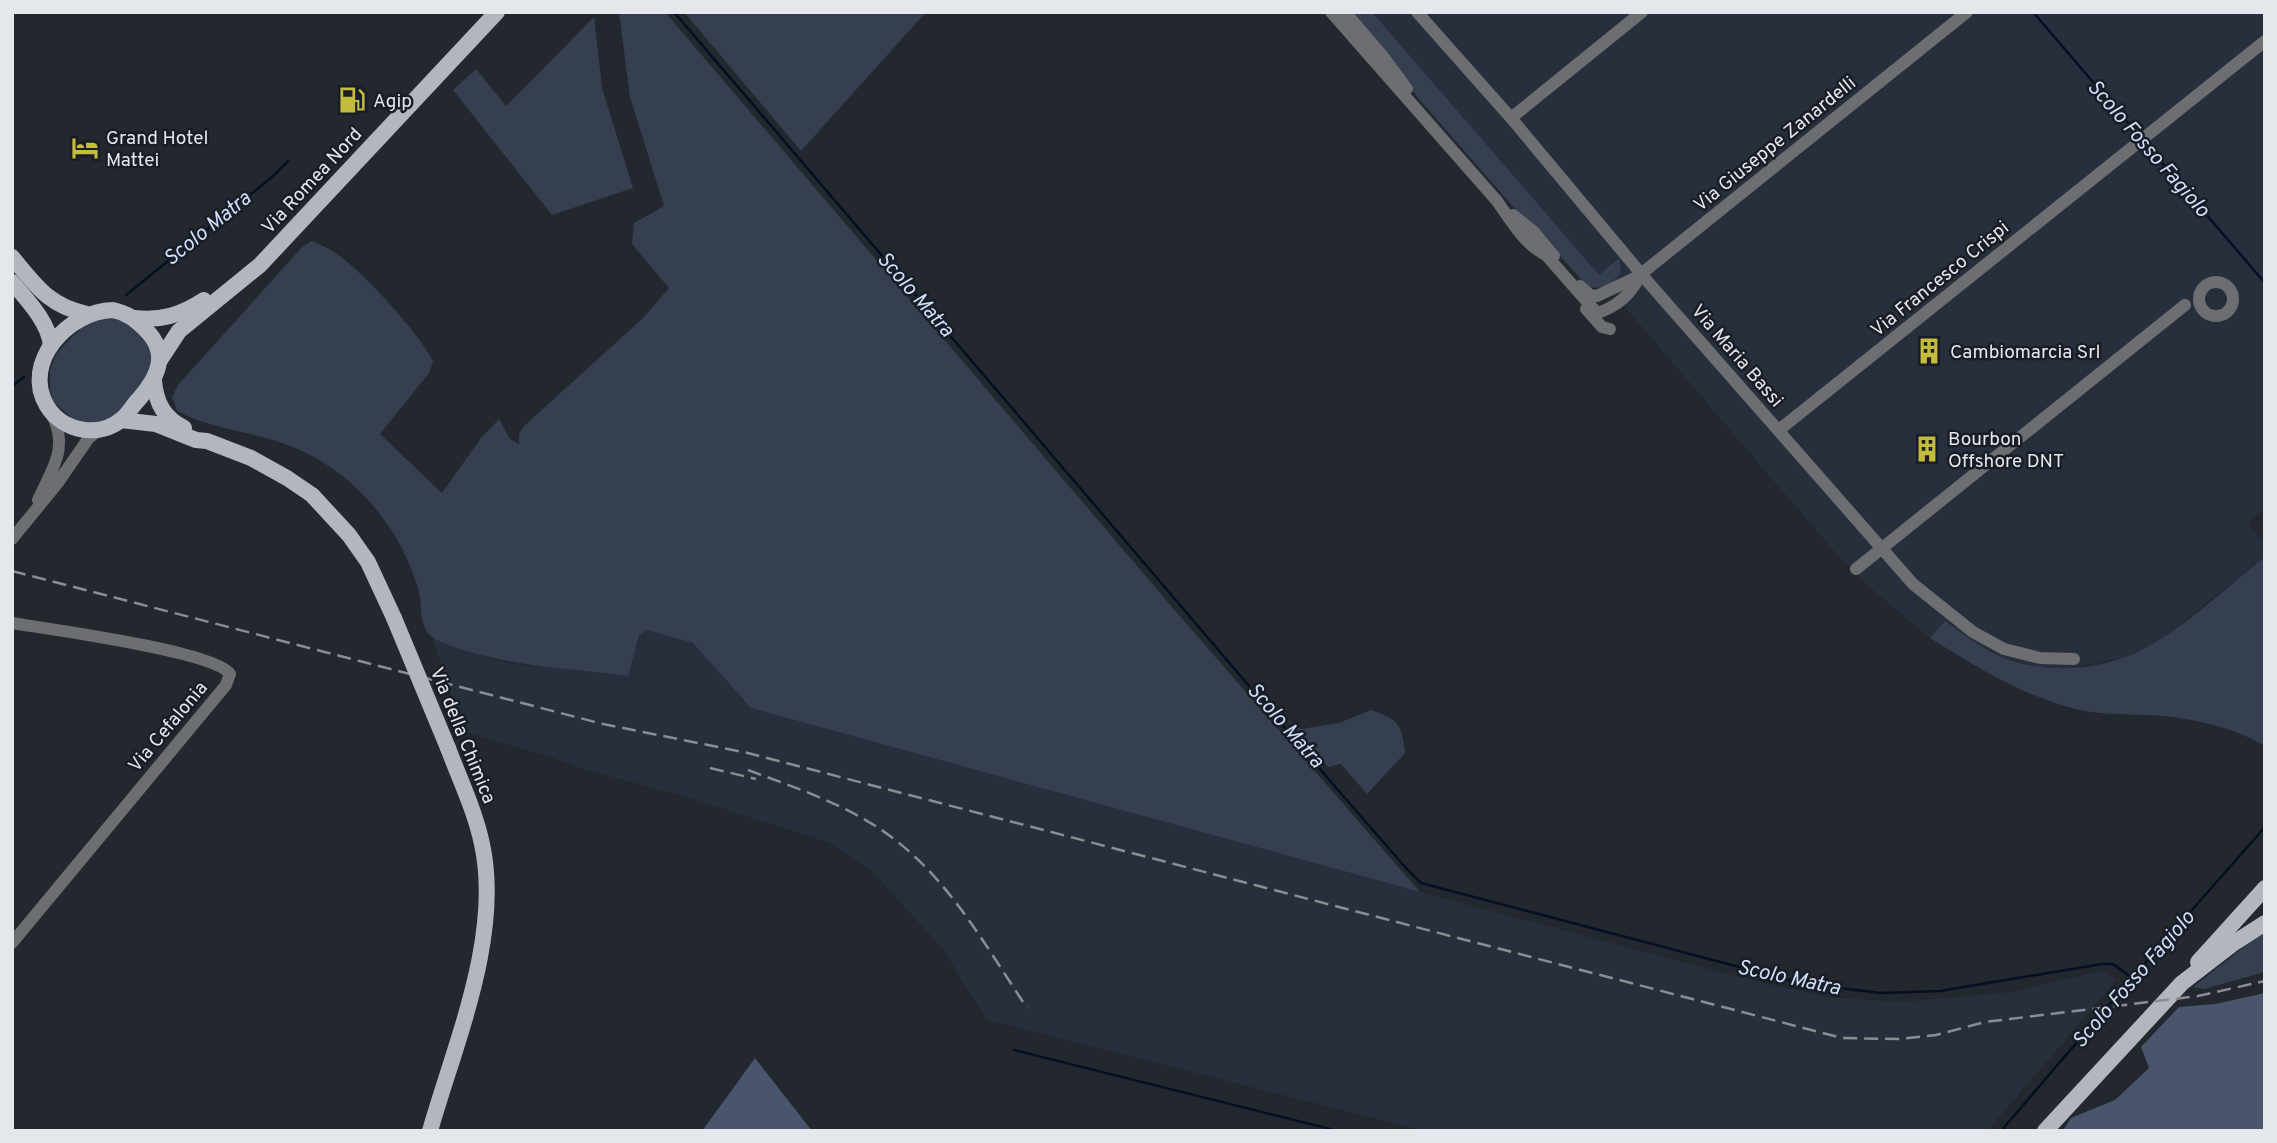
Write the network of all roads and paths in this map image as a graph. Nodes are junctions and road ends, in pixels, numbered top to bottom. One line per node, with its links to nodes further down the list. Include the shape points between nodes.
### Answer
1 (497, 12): 16 (main road, Via Romea Nord, via 276,249)
2 (1331, 12): 9 (street)
3 (1338, 12): 9 (street)
4 (1345, 12): 11 (street, via 1385,58)
5 (1417, 12): 10 (street, Via Maria Bassi)
6 (1642, 12): 10 (street)
7 (1967, 12): 15 (street, Via Giuseppe Zanardelli)
8 (2265, 41): 30 (street, Via Francesco Crispi)
9 (1379, 69): 11 (street)
10 (1511, 118): 15 (street, Via Maria Bassi)
11 (1426, 119): 12 (street)
12 (1497, 201): 13 (street); 15 (street, via 1534,232 1590,295 1607,293)
13 (1536, 250): 21 (street, via 1546,255 1597,313); 21 (street, Via Giuseppe Zanardelli, via 1602,327 1611,328 1607,319)
14 (12, 257): 22 (main road, via 49,299)
15 (1641, 274): 21 (street, Via Giuseppe Zanardelli, via 1634,288); 30 (street, Via Maria Bassi)
16 (240, 280): 23 (main road, Via Romea Nord, via 173,317); 25 (main road, Via Romea Nord, via 179,331)
17 (12, 282): 24 (main road, via 37,312)
18 (2204, 287): 19 (street); 20 (street); 20 (street, via 2214,282 2225,284 2233,303 2228,313 2217,317)
19 (2185, 305): 20 (street); 34 (street)
20 (2200, 305)
21 (1610, 309)
22 (88, 314): 23 (main road, via 113,310); 24 (main road)
23 (134, 318): 25 (main road, via 149,332)
24 (51, 345): 27 (main road, via 38,383)
25 (160, 360): 26 (main road)
26 (154, 381): 28 (main road); 31 (main road, Via della Chimica, via 155,394 169,420)
27 (51, 413): 29 (main road, via 69,426); 32 (street, via 60,447)
28 (121, 419): 29 (main road); 31 (main road, Via della Chimica, via 156,424)
29 (100, 429): 32 (street)
30 (1779, 430): 34 (street, Via Maria Bassi)
31 (206, 441): 43 (main road, Via della Chimica, bridge, via 288,478 312,495 349,535 368,562 394,618 468,801 482,845 487,902 477,970)
32 (32, 514): 33 (street)
33 (12, 539)
34 (1880, 549): 35 (street); 37 (street, Via Maria Bassi, via 1913,584 1973,632 2004,649 2040,658)
35 (1856, 569)
36 (12, 622): 40 (street, Via Cefalonia, via 171,650 230,674 226,685)
37 (2074, 659)
38 (2265, 888): 41 (main road)
39 (2265, 923): 41 (main road)
40 (12, 943)
41 (2182, 983): 42 (main road)
42 (2060, 1114): 44 (main road); 45 (street)
43 (429, 1131)
44 (2045, 1131)
45 (2052, 1131)

